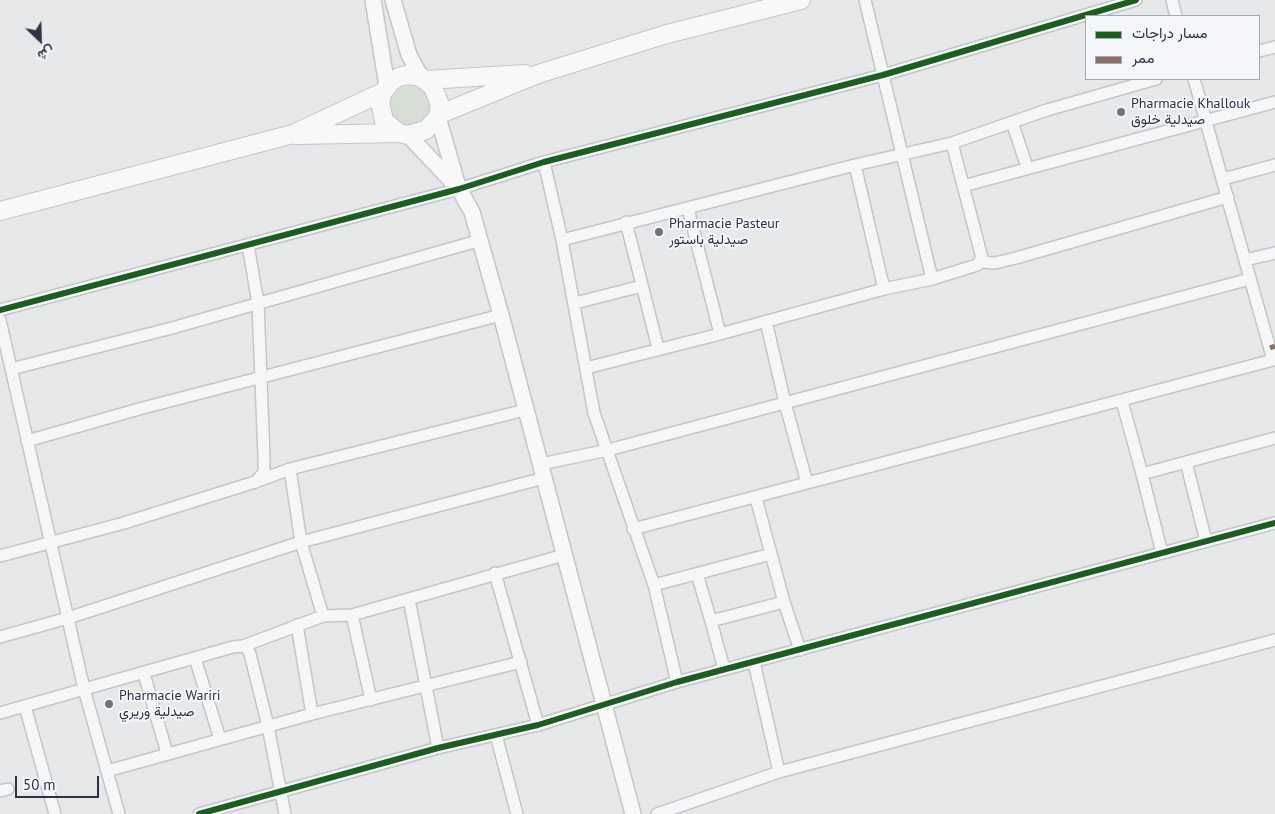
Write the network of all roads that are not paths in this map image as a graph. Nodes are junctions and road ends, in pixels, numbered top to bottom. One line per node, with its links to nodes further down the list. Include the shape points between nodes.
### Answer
1 (373, 0): 17 (street)
2 (392, 0): 14 (street, via 409,55)
3 (801, 0): 12 (main road, via 667,34)
4 (865, 0): 13 (street)
5 (1136, 0): 7 (street)
6 (1172, 0): 9 (street)
7 (1085, 15)
8 (1085, 15): 13 (street)
9 (1176, 15)
10 (1275, 47): 11 (street)
11 (1260, 52)
12 (538, 74): 14 (main road); 19 (main road)
13 (883, 75): 25 (street); 26 (street)
14 (423, 79): 17 (main road, via 407,75 399,77); 19 (main road, via 438,95)
15 (1153, 80): 21 (street)
16 (1194, 80): 20 (street)
17 (385, 89): 22 (main road); 23 (main road, via 380,101 384,120)
18 (1275, 102): 20 (street)
19 (438, 116): 23 (main road, via 426,130); 32 (street)
20 (1206, 119): 29 (street); 30 (street)
21 (1012, 122): 24 (street); 29 (street)
22 (293, 134): 23 (main road); 35 (main road)
23 (403, 134): 32 (street)
24 (952, 143): 25 (street); 31 (street)
25 (903, 155): 27 (street); 44 (street)
26 (544, 162): 32 (street); 38 (street)
27 (855, 165): 34 (street); 46 (street)
28 (1275, 165): 30 (street)
29 (1027, 167): 31 (street)
30 (1222, 179): 33 (street)
31 (962, 186): 42 (street, via 982,254)
32 (459, 189): 37 (street, via 472,212); 39 (street)
33 (1228, 197): 41 (street); 42 (street, via 1016,258 995,263)
34 (688, 208): 36 (street); 53 (street)
35 (0, 211)
36 (626, 222): 38 (street); 45 (street)
37 (481, 240): 47 (street); 50 (street)
38 (562, 240): 48 (street)
39 (248, 245): 47 (street); 49 (street)
40 (1275, 253): 41 (street)
41 (1245, 260): 43 (street)
42 (980, 262): 44 (street)
43 (1250, 279): 55 (street); 60 (street)
44 (932, 280): 46 (street)
45 (642, 286): 48 (street); 54 (street)
46 (884, 289): 52 (street)
47 (258, 303): 57 (street); 58 (street)
48 (575, 303): 56 (street)
49 (0, 310)
50 (502, 316): 58 (street); 61 (street)
51 (0, 320): 57 (street)
52 (766, 321): 53 (street); 60 (street)
53 (720, 334): 54 (street)
54 (658, 348): 56 (street)
55 (1274, 363): 59 (street)
56 (586, 368): 64 (street, via 594,413)
57 (11, 369): 63 (street)
58 (259, 377): 63 (street); 69 (street, via 264,472)
59 (1122, 401): 68 (street); 70 (street)
60 (785, 403): 64 (street); 70 (street)
61 (525, 410): 66 (street); 67 (street)
62 (1275, 438): 65 (street)
63 (27, 441): 76 (street)
64 (608, 450): 67 (street); 73 (street)
65 (1186, 462): 68 (street); 74 (street)
66 (290, 468): 69 (street); 75 (street)
67 (543, 471): 75 (street); 79 (street)
68 (1142, 474): 77 (street)
69 (255, 482): 76 (street)
70 (807, 483): 71 (street)
71 (756, 498): 73 (street); 78 (street)
72 (1275, 523): 74 (street)
73 (633, 529): 83 (street)
74 (1206, 541): 77 (street)
75 (301, 542): 87 (street); 88 (street)
76 (51, 544): 80 (street); 88 (street)
77 (1162, 553): 94 (street)
78 (771, 554): 82 (street); 85 (street)
79 (564, 555): 81 (street); 104 (street)
80 (0, 556)
81 (495, 573): 84 (street); 96 (street)
82 (697, 574): 83 (street); 89 (street)
83 (654, 585): 100 (street)
84 (409, 599): 86 (street); 101 (street)
85 (784, 602): 89 (street); 94 (street)
86 (352, 614): 87 (street); 103 (street)
87 (323, 616): 90 (street)
88 (68, 618): 91 (street); 102 (street)
89 (711, 621): 98 (street)
90 (297, 625): 93 (street); 107 (street)
91 (0, 637)
92 (1275, 640): 115 (street)
93 (243, 646): 95 (street); 109 (street, via 250,654)
94 (800, 650): 97 (street)
95 (196, 658): 99 (street); 111 (street)
96 (521, 662): 101 (street); 108 (street)
97 (754, 662): 98 (street); 115 (street)
98 (724, 669): 100 (street)
99 (144, 674): 102 (street); 113 (street)
100 (677, 682): 104 (street)
101 (426, 685): 103 (street); 112 (street)
102 (84, 689): 105 (street); 114 (street)
103 (371, 700): 107 (street)
104 (605, 704): 108 (street); 122 (street)
105 (25, 706): 106 (street); 117 (street)
106 (0, 713)
107 (312, 714): 109 (street)
108 (538, 724): 110 (street)
109 (268, 726): 111 (street); 116 (street)
110 (496, 735): 112 (street); 121 (street)
111 (220, 739): 113 (street)
112 (438, 748): 116 (street)
113 (167, 753): 114 (street)
114 (107, 771): 118 (street)
115 (779, 772): 123 (street)
116 (280, 791): 119 (street); 120 (street)
117 (55, 814)
118 (119, 814)
119 (199, 814)
120 (285, 814)
121 (517, 814)
122 (633, 814)
123 (657, 814)

